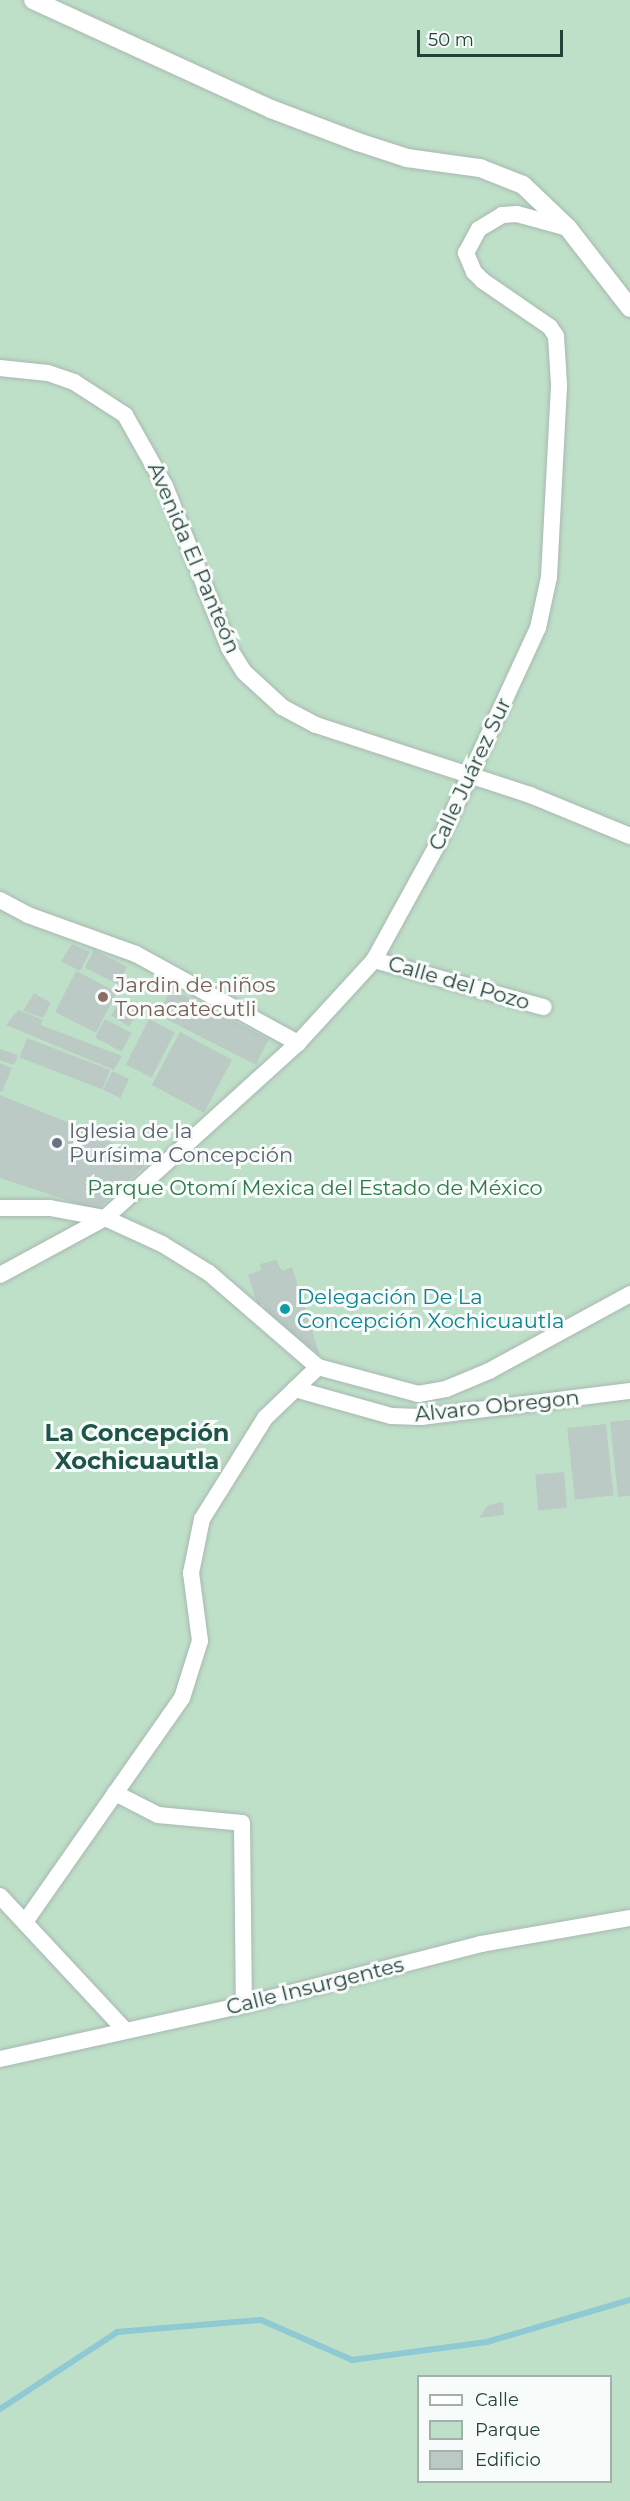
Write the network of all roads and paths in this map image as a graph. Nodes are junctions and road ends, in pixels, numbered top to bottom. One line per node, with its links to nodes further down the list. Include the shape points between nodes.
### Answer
1 (33, 0): 2 (main road, via 271,109 358,142 407,158 501,174 522,185)
2 (568, 228): 3 (main road); 5 (street, Calle Juárez Sur, via 517,214 502,215 479,229 466,253 474,272 483,281 550,327 556,336 560,362 549,577 538,628)
3 (630, 308)
4 (0, 368): 5 (street, Avenida El Panteón, via 48,373 65,379 103,398 125,415 165,486 229,648 256,685 282,707 316,725)
5 (468, 777): 6 (street, Avenida El Panteón, via 530,795); 8 (street, Calle Juárez Sur, via 439,842)
6 (630, 836)
7 (0, 900): 10 (street, via 28,915 136,954)
8 (374, 960): 9 (street, Calle del Pozo); 10 (street, Calle Juárez Sur)
9 (544, 1007)
10 (298, 1043): 12 (street, Calle Juárez Sur)
11 (0, 1208): 12 (street, via 50,1208)
12 (105, 1218): 13 (street, Calle Juárez Sur); 15 (street, via 162,1244 208,1273)
13 (0, 1275)
14 (630, 1294): 15 (street, via 489,1371 446,1389 418,1394 372,1385)
15 (318, 1367): 16 (street)
16 (295, 1389): 17 (street, Alvaro Obregon, via 391,1416 420,1417); 18 (street, via 265,1419 202,1519 191,1573 200,1641 189,1681 168,1719)
17 (630, 1391)
18 (116, 1793): 21 (street); 22 (street, via 158,1815 242,1823)
19 (0, 1896): 21 (street)
20 (630, 1918): 22 (street, Calle Insurgentes, via 481,1944)
21 (25, 1922): 23 (street)
22 (244, 2005): 23 (street, Calle Insurgentes)
23 (125, 2030): 24 (street, Calle Insurgentes)
24 (0, 2060)

